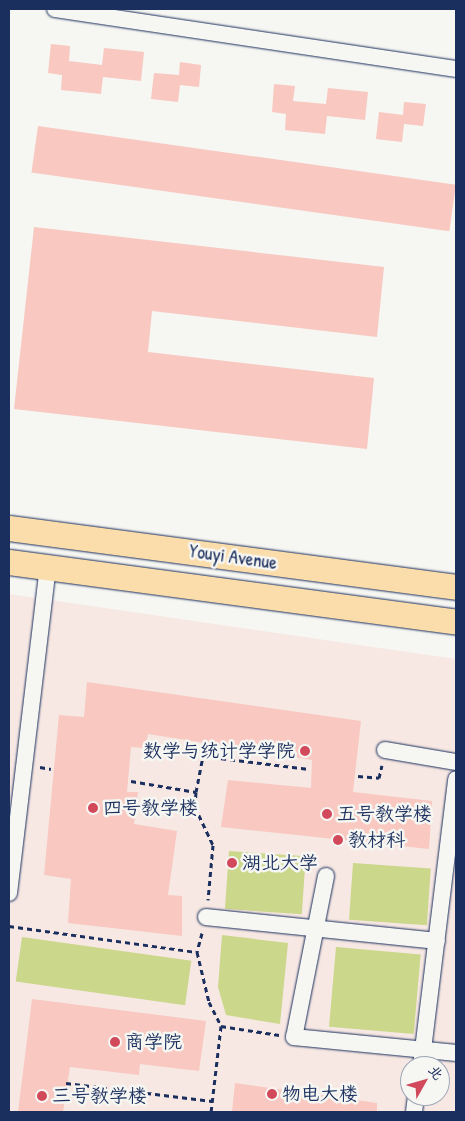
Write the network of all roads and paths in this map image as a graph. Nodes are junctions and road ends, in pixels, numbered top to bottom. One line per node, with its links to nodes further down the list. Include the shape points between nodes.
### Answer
1 (55, 9): 2 (street)
2 (456, 69)
3 (9, 528): 6 (main road, Youyi Avenue)
4 (9, 562): 5 (main road, Youyi Avenue)
5 (48, 568): 7 (main road, Youyi Avenue); 16 (street)
6 (456, 587)
7 (456, 622)
8 (385, 750): 9 (street); 11 (path, via 379,778)
9 (456, 762)
10 (309, 769): 14 (path, via 204,756)
11 (358, 776)
12 (456, 779): 20 (street)
13 (131, 781): 14 (path)
14 (196, 792): 17 (path, via 195,807 213,845)
15 (326, 876): 19 (street)
16 (9, 893)
17 (206, 917): 19 (street); 21 (path)
18 (9, 926): 21 (path)
19 (316, 928): 20 (street); 23 (street)
20 (437, 941): 24 (street)
21 (197, 952): 22 (path, via 209,1002)
22 (221, 1026): 23 (path); 28 (path)
23 (294, 1037): 24 (street)
24 (423, 1050): 25 (street); 26 (street)
25 (456, 1053)
26 (422, 1056)
27 (66, 1082): 28 (path)
28 (212, 1101): 29 (path)
29 (210, 1112)

